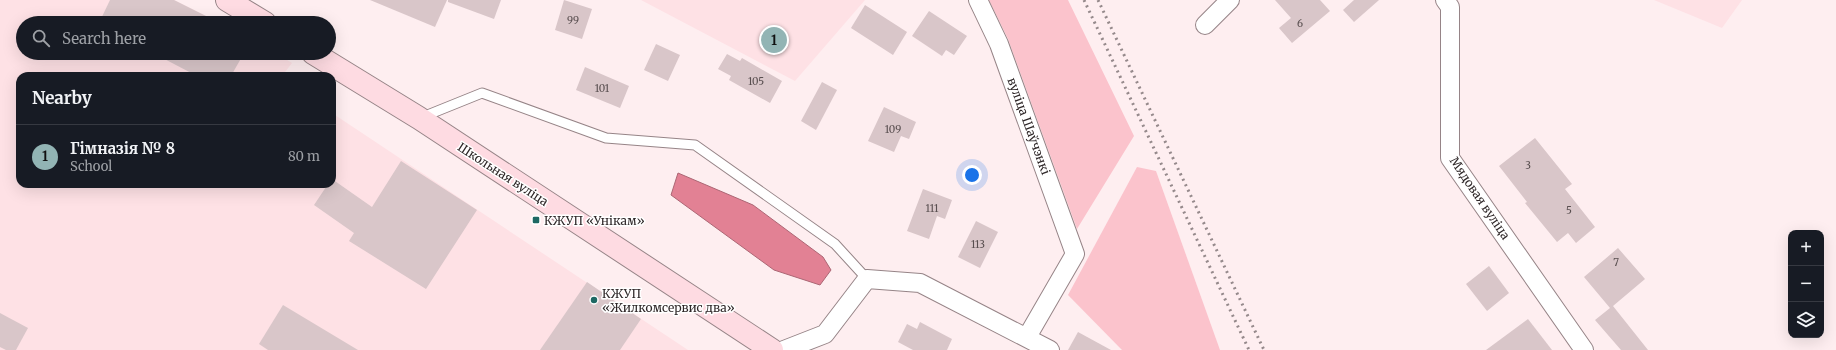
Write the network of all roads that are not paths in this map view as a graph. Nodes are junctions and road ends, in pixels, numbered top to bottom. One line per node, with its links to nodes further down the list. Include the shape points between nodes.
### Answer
1 (227, 0): 5 (street)
2 (978, 0): 10 (street, вуліца Шаўчэнкі, via 999,44 1074,254)
3 (1230, 0): 6 (street)
4 (1445, 0): 13 (street, Мядовая вуліца, via 1450,7 1450,158)
5 (253, 16)
6 (1205, 25)
7 (324, 60): 8 (street, Школьная вуліца)
8 (419, 118): 9 (lane, via 482,93 606,138 695,145 835,244); 11 (street, Школьная вуліца)
9 (866, 279): 10 (street, via 920,283); 12 (street, via 825,334)
10 (1038, 345)
11 (772, 350)
12 (784, 350)
13 (1584, 350)

